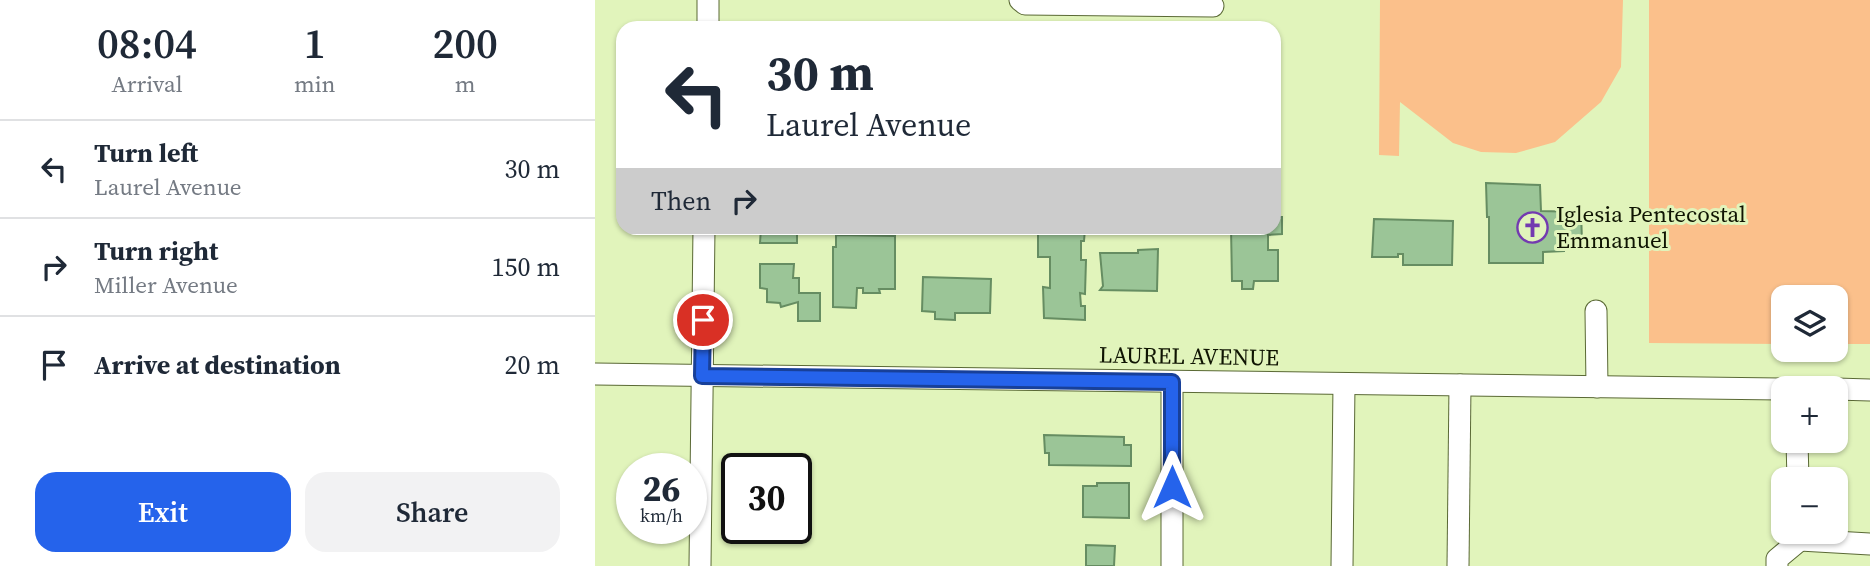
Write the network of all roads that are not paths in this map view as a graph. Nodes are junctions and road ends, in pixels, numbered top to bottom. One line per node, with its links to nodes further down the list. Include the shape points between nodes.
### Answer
1 (708, 0): 4 (street)
2 (1020, 0): 3 (street, via 1025,4)
3 (1213, 6)
4 (708, 21)
5 (704, 235): 8 (street)
6 (1595, 311): 12 (street)
7 (595, 374): 8 (street, LAUREL AVENUE)
8 (702, 376): 9 (street, LAUREL AVENUE); 19 (street)
9 (1172, 382): 10 (street, LAUREL AVENUE); 20 (street)
10 (1345, 384): 11 (street, LAUREL AVENUE); 21 (street)
11 (1460, 385): 12 (street, LAUREL AVENUE); 22 (street)
12 (1597, 387): 13 (street, LAUREL AVENUE)
13 (1771, 389)
14 (1848, 389): 15 (street)
15 (1870, 390)
16 (1848, 541): 18 (street)
17 (1792, 544): 23 (street, via 1777,559)
18 (1870, 544)
19 (700, 566)
20 (1172, 566)
21 (1342, 566)
22 (1458, 566)
23 (1777, 566)

